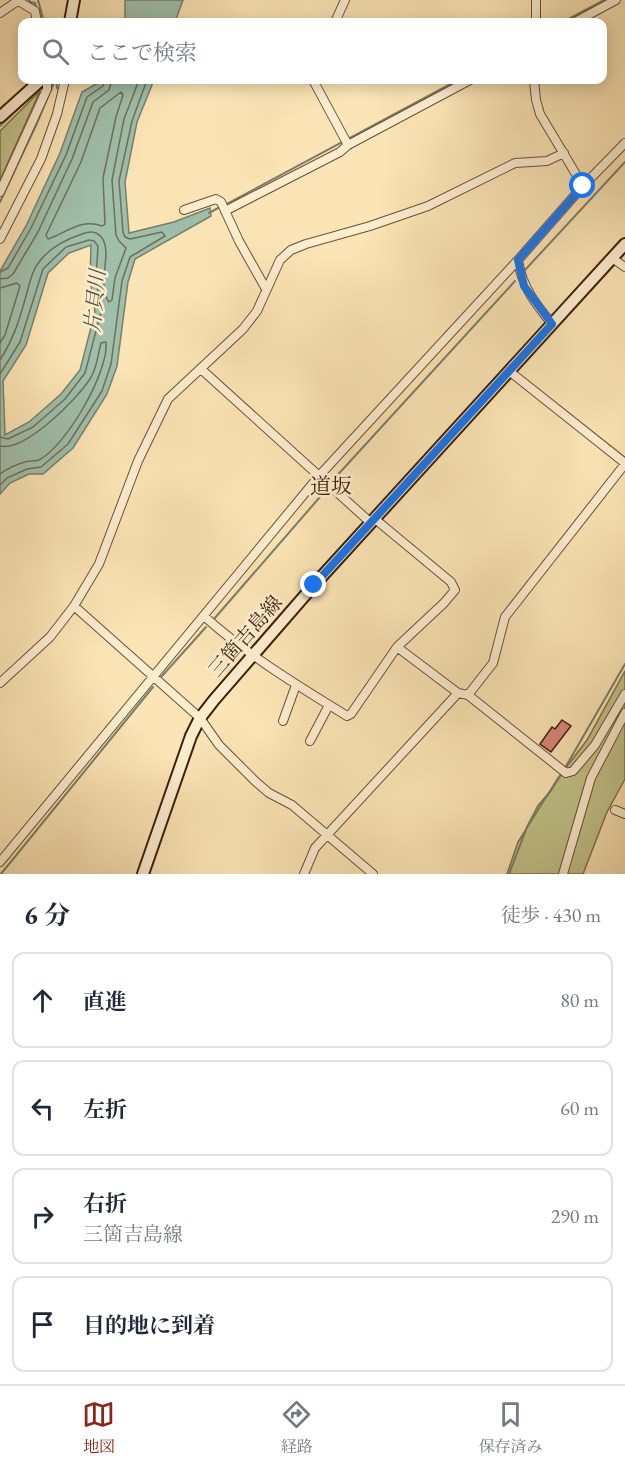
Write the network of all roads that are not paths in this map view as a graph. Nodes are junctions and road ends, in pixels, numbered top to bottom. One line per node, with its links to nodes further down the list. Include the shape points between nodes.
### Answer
1 (74, 0): 7 (main road)
2 (345, 0): 8 (street)
3 (536, 0): 9 (street)
4 (616, 0): 10 (street)
5 (0, 13): 6 (street, via 20,2 35,11)
6 (36, 18)
7 (71, 18)
8 (337, 18)
9 (536, 18)
10 (582, 18)
11 (37, 84): 17 (main road)
12 (47, 84): 22 (street)
13 (64, 84): 25 (street, via 41,159)
14 (315, 84): 19 (street)
15 (462, 84): 19 (street)
16 (534, 84): 20 (street, via 540,114)
17 (0, 117)
18 (625, 143): 21 (street)
19 (348, 145): 24 (street)
20 (564, 153): 21 (street); 30 (street, via 547,160 515,163 428,206 291,250 280,260)
21 (583, 186): 28 (street)
22 (0, 192)
23 (184, 210): 24 (street, via 216,199)
24 (225, 211): 30 (street)
25 (0, 239)
26 (625, 244): 27 (main road, 三箇吉島線)
27 (612, 258): 29 (street); 31 (main road, 三箇吉島線)
28 (518, 260): 31 (street, via 524,286); 35 (street)
29 (625, 267)
30 (266, 289): 32 (street, via 257,311 243,329)
31 (552, 324): 33 (main road, 三箇吉島線)
32 (201, 369): 35 (street); 37 (street, via 168,399 138,461 99,564)
33 (509, 371): 34 (street); 36 (main road, 三箇吉島線)
34 (625, 464): 46 (street, via 505,617 493,663)
35 (322, 478): 36 (street); 38 (street, via 266,538)
36 (373, 521): 39 (street, via 451,582 455,590); 40 (main road, 三箇吉島線)
37 (74, 606): 41 (street); 42 (street, via 50,637)
38 (204, 616): 40 (street); 41 (street)
39 (397, 647): 44 (street); 47 (street, via 351,714 346,716)
40 (252, 655): 43 (street); 49 (main road, 三箇吉島線)
41 (153, 677): 49 (street); 55 (street)
42 (0, 683)
43 (296, 684): 47 (street); 50 (street)
44 (458, 693): 46 (street); 54 (street)
45 (625, 694): 46 (street, via 594,745 573,771 566,773)
46 (468, 695)
47 (329, 705): 51 (street)
48 (625, 713): 59 (street, via 591,778)
49 (200, 718): 54 (street, via 219,745 256,782); 56 (main road, 三箇吉島線)
50 (283, 721)
51 (310, 741)
52 (615, 810): 53 (street)
53 (625, 814)
54 (328, 834): 57 (street, via 315,848); 58 (street)
55 (0, 862)
56 (143, 874)
57 (304, 874)
58 (373, 874)
59 (563, 874)

